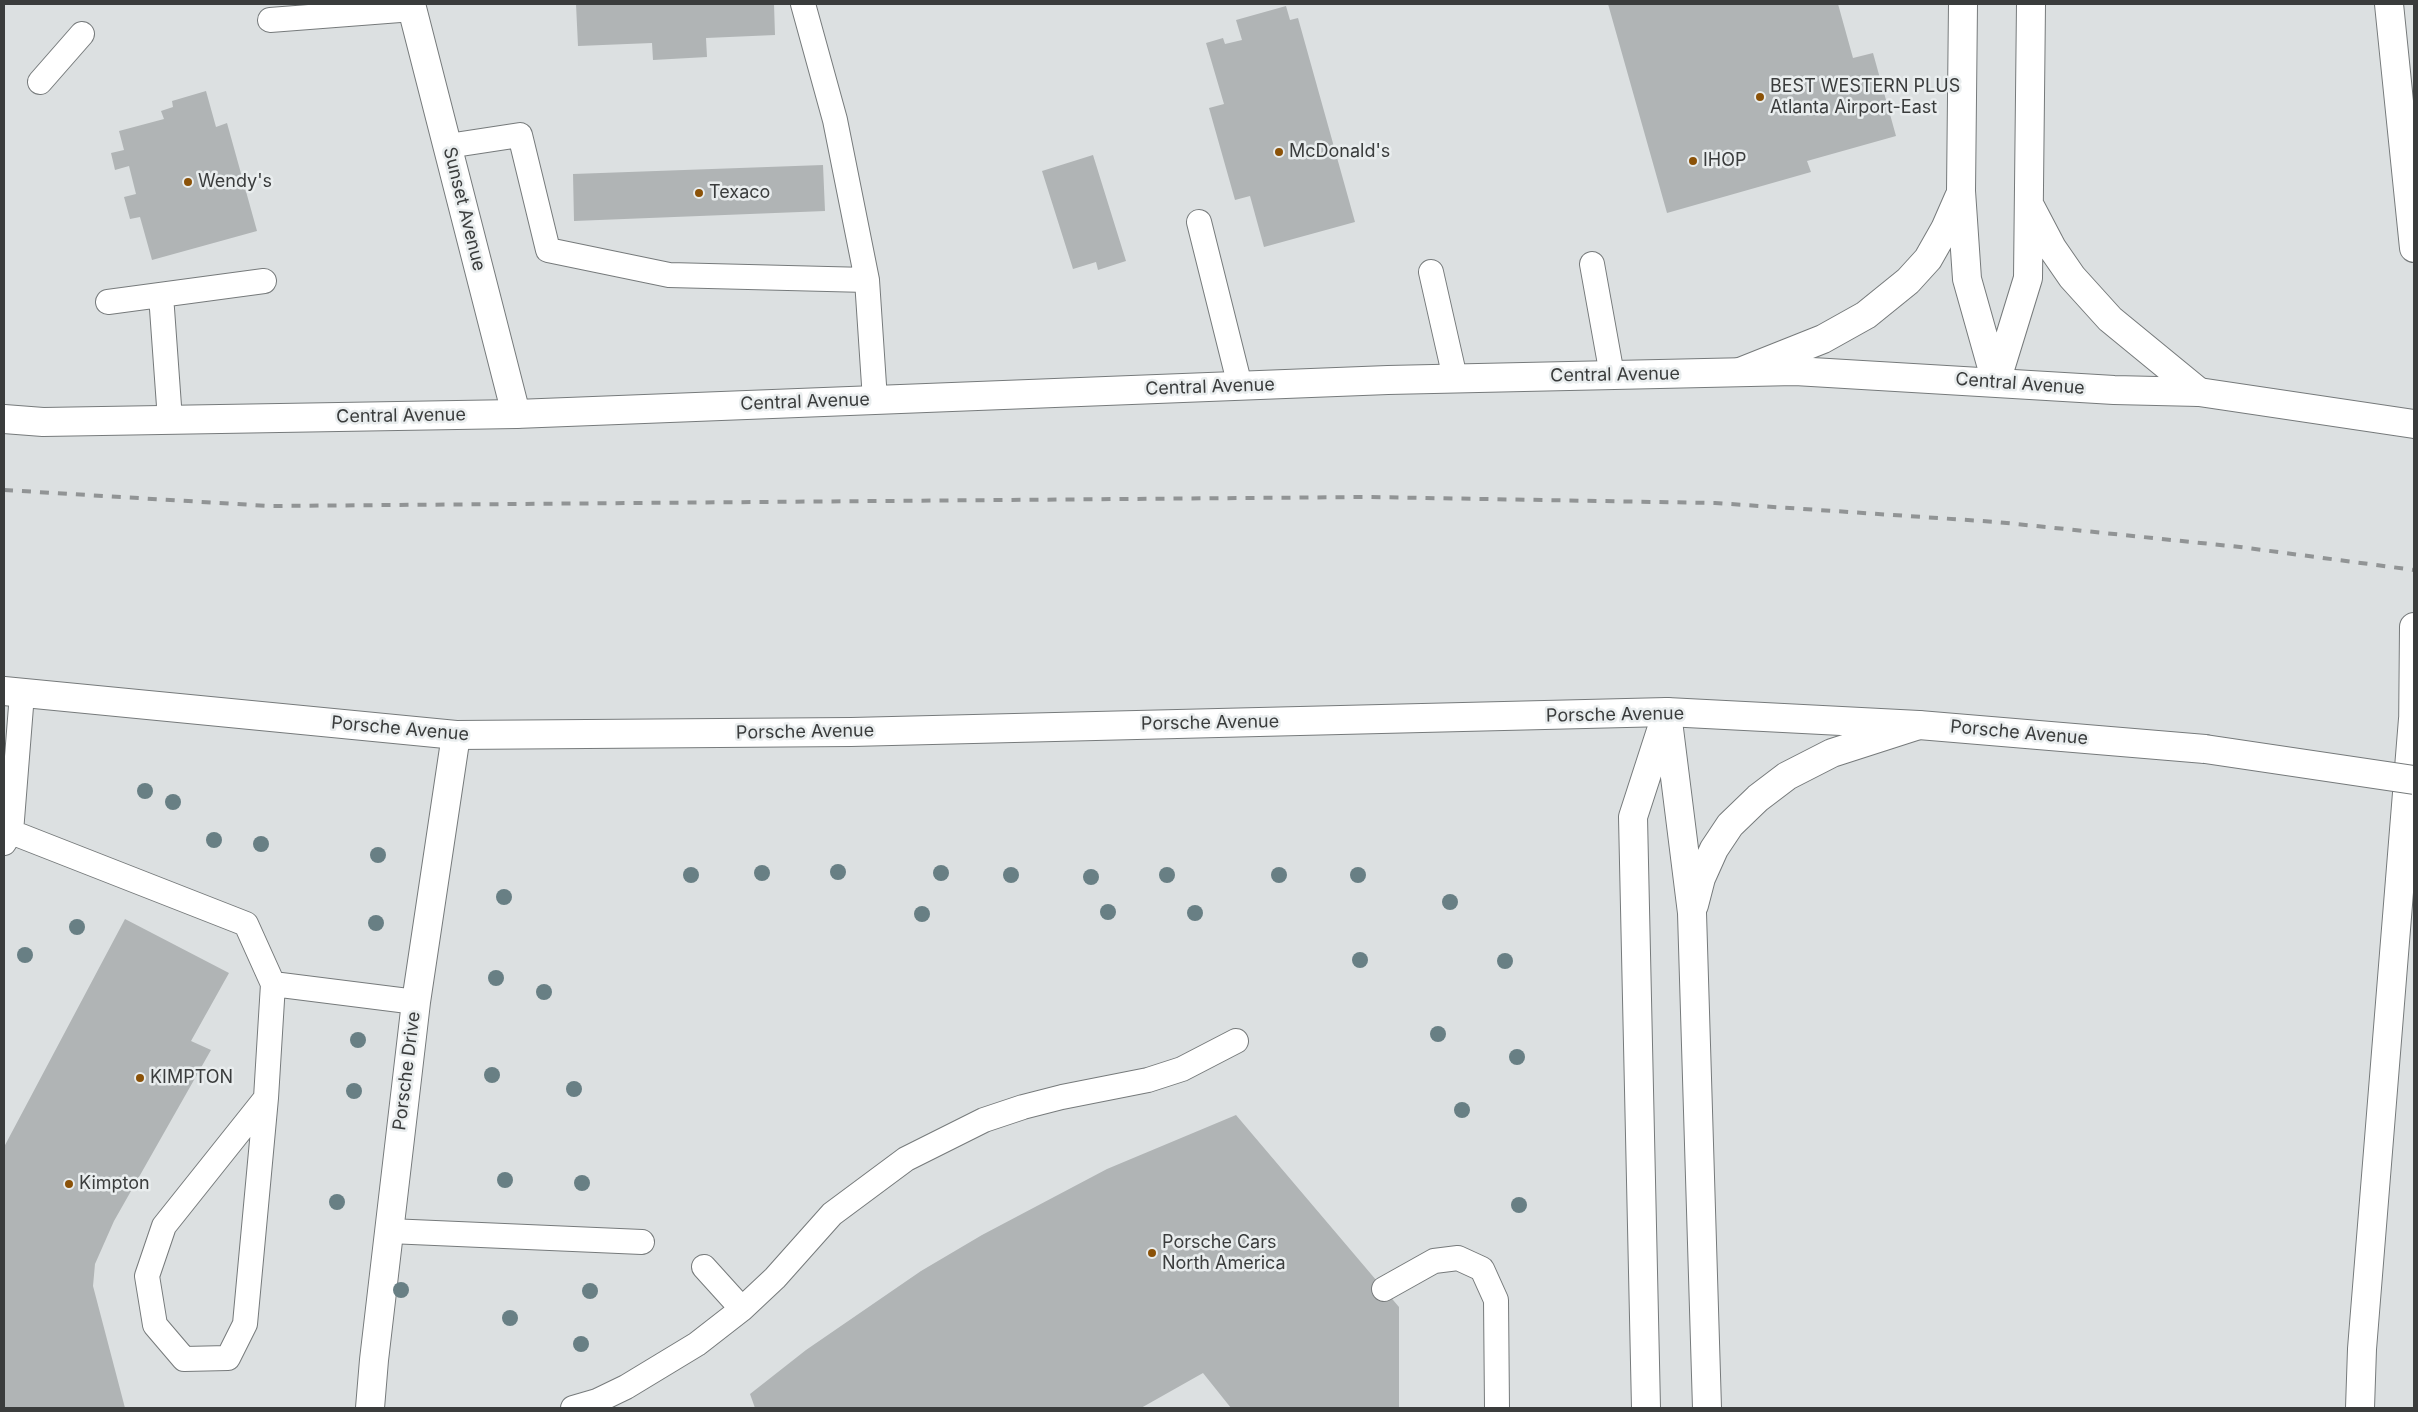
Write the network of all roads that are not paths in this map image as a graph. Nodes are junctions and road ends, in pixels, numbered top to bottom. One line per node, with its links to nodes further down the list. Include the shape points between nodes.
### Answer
1 (804, 4): 16 (lane, via 835,120)
2 (1963, 4): 10 (main road)
3 (2031, 4): 11 (main road)
4 (2389, 4): 13 (main road)
5 (412, 6): 6 (lane); 9 (main road, Sunset Avenue)
6 (270, 20)
7 (82, 34): 8 (lane)
8 (40, 82)
9 (448, 146): 16 (lane, via 520,135 548,250 669,275); 27 (main road, Sunset Avenue)
10 (1961, 191): 20 (main road, via 1928,259 1901,287 1866,315 1823,339); 23 (main road, via 1967,279)
11 (2029, 204): 23 (main road, via 2028,278); 25 (main road, via 2052,248 2072,277 2110,319)
12 (1199, 222): 24 (lane)
13 (2414, 248)
14 (1592, 264): 21 (lane)
15 (1431, 272): 22 (lane)
16 (867, 280): 26 (lane)
17 (264, 281): 18 (lane)
18 (161, 295): 19 (lane); 29 (lane)
19 (108, 302)
20 (1740, 372): 21 (main road, Central Avenue); 23 (main road, Central Avenue, via 1795,371)
21 (1612, 375): 22 (main road, Central Avenue)
22 (1455, 378): 24 (main road, Central Avenue)
23 (1996, 382): 25 (main road, Central Avenue)
24 (1240, 386): 26 (main road, Central Avenue)
25 (2199, 392): 30 (main road, Central Avenue)
26 (875, 400): 27 (main road, Central Avenue)
27 (516, 414): 29 (main road, Central Avenue)
28 (4, 419): 29 (main road, Central Avenue, via 42,422)
29 (170, 420)
30 (2414, 424)
31 (2414, 627): 34 (main road)
32 (13, 692): 36 (main road, Porsche Avenue); 38 (lane)
33 (1667, 712): 35 (main road, Porsche Avenue); 36 (main road, Porsche Avenue, via 851,732); 39 (main road); 52 (main road, via 1633,817)
34 (2413, 719): 37 (main road); 54 (main road, via 2362,1349)
35 (1919, 725): 37 (main road, Porsche Avenue, bridge, via 2205,749); 39 (main road, via 1832,753 1787,776 1758,798 1730,825 1714,849 1701,878)
36 (456, 735): 41 (main road, Porsche Drive)
37 (2414, 781)
38 (7, 838): 40 (lane, via 246,924)
39 (1692, 913): 53 (main road)
40 (273, 984): 41 (lane); 43 (lane)
41 (416, 1002): 44 (main road, Porsche Drive)
42 (1236, 1041): 48 (lane, via 1182,1069 1148,1080 1062,1097 984,1120 906,1159 832,1214 775,1278)
43 (266, 1098): 43 (lane, via 245,1324 228,1358 184,1359 155,1325 147,1276 164,1226)
44 (389, 1231): 45 (lane); 49 (main road, Porsche Drive)
45 (642, 1242)
46 (704, 1267): 48 (lane)
47 (1384, 1289): 51 (lane, via 1434,1261 1458,1258 1482,1268 1496,1300)
48 (742, 1309): 50 (lane, via 696,1344 634,1382 597,1401)
49 (370, 1408)
50 (573, 1408)
51 (1497, 1408)
52 (1646, 1408)
53 (1707, 1408)
54 (2360, 1408)

